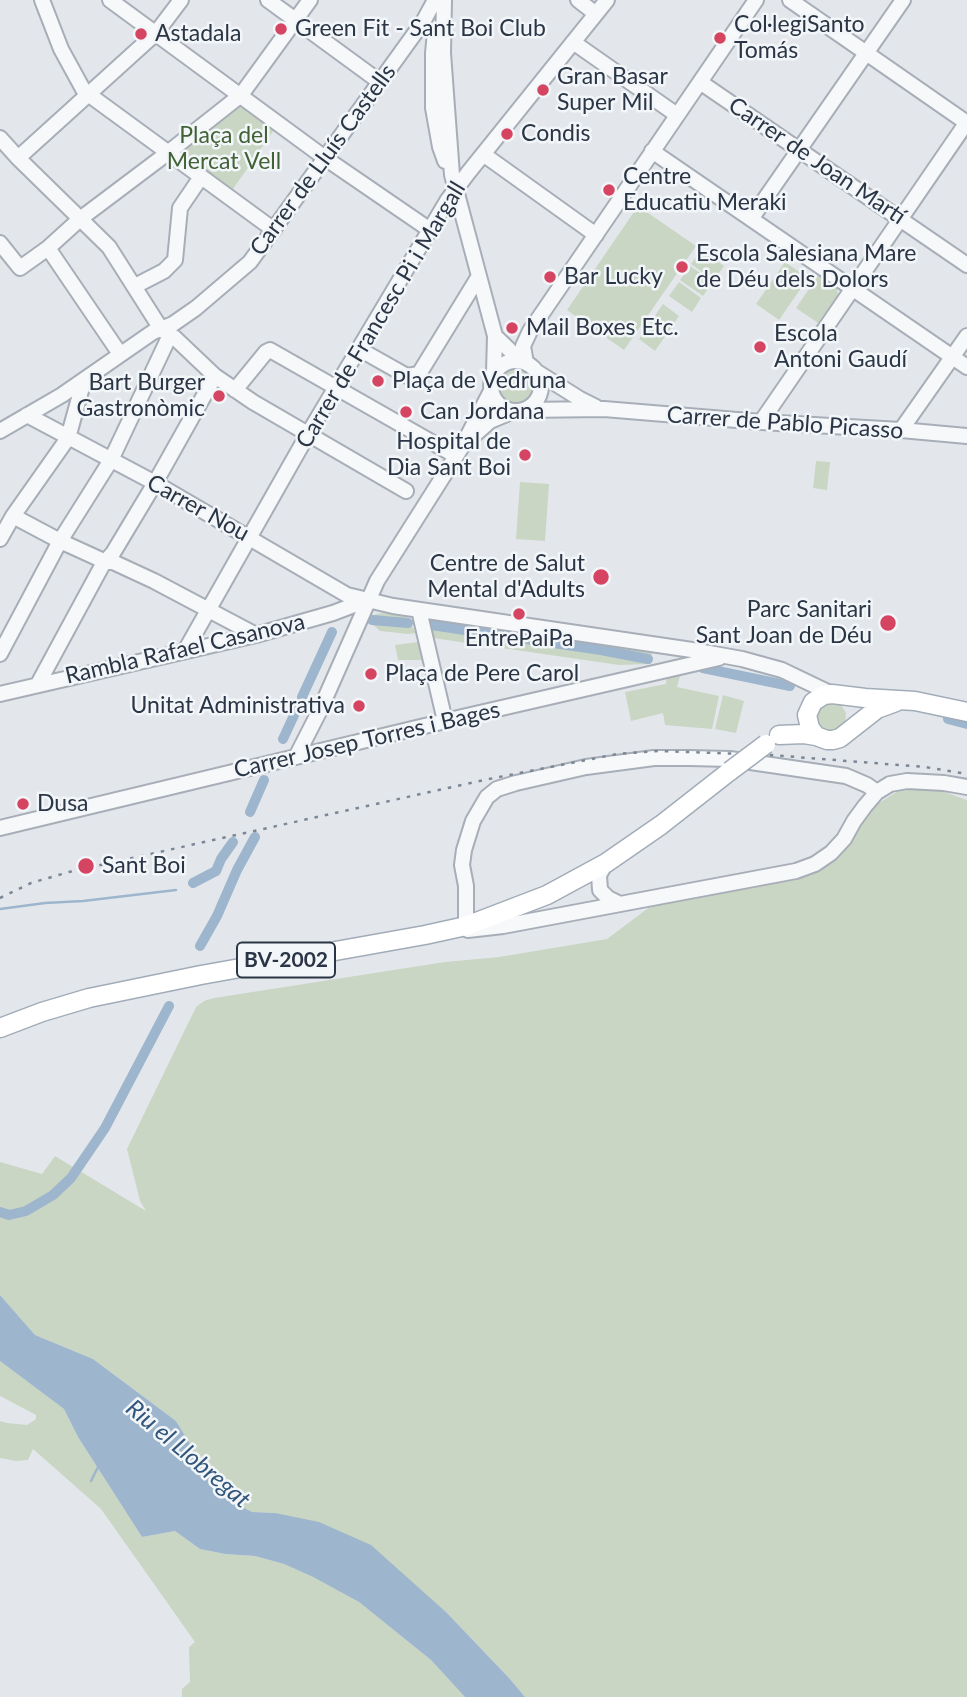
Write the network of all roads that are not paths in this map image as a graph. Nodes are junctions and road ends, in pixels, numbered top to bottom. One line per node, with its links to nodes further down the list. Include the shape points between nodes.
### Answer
1 (42, 0): 21 (street, via 61,49)
2 (110, 0): 15 (street)
3 (181, 0): 15 (street)
4 (268, 0): 14 (street)
5 (310, 0): 14 (street)
6 (435, 0): 18 (street, Carrer de Lluís Castells)
7 (442, 0): 32 (street)
8 (578, 0): 13 (street)
9 (607, 0): 13 (street, Carrer de Francesc Pi i Margall)
10 (756, 0): 19 (street)
11 (790, 0): 17 (street)
12 (903, 0): 17 (street)
13 (596, 15): 16 (street, Carrer de Francesc Pi i Margall)
14 (296, 20): 18 (street); 20 (street)
15 (156, 33): 20 (street); 21 (street)
16 (573, 42): 22 (street); 28 (street, Carrer de Francesc Pi i Margall)
17 (866, 53): 23 (street); 25 (street)
18 (380, 82): 29 (street, Carrer de Lluís Castells)
19 (701, 82): 22 (street); 25 (street, Carrer de Joan Martí)
20 (241, 95): 27 (street); 29 (street)
21 (89, 96): 27 (street); 30 (street)
22 (677, 115): 26 (street)
23 (967, 122): 35 (street)
24 (0, 138): 30 (street)
25 (799, 149): 34 (street); 35 (street, Carrer de Joan Martí)
26 (652, 151): 34 (street); 38 (street)
27 (168, 152): 31 (street); 33 (street)
28 (483, 154): 32 (street, Carrer de Francesc Pi i Margall); 38 (street)
29 (325, 158): 36 (street, Carrer de Lluís Castells); 37 (street)
30 (18, 159): 33 (street)
31 (201, 177): 36 (street); 43 (street, via 180,208 175,260)
32 (454, 181): 37 (street, Carrer de Francesc Pi i Margall); 42 (street)
33 (80, 219): 40 (street); 43 (street, via 109,247)
34 (751, 219): 44 (street)
35 (901, 219): 41 (street, Carrer de Joan Martí); 44 (street)
36 (274, 230): 45 (street, Carrer de Lluís Castells, via 250,262)
37 (430, 230): 48 (street, Carrer de Francesc Pi i Margall)
38 (596, 234): 51 (street, via 526,338 523,351)
39 (0, 243): 40 (street, via 20,268)
40 (48, 248): 49 (street)
41 (967, 265)
42 (479, 276): 46 (street); 48 (street, via 419,373 407,376)
43 (135, 286): 45 (street)
44 (852, 288): 50 (street); 62 (street)
45 (165, 332): 49 (street, Carrer de Lluís Castells, via 153,332); 54 (street); 69 (street)
46 (495, 336): 51 (street, Carrer de Pablo Picasso); 53 (street)
47 (967, 336): 50 (street)
48 (359, 348): 56 (street, Carrer de Francesc Pi i Margall)
49 (120, 354): 55 (street, Carrer de Lluís Castells)
50 (952, 357): 52 (street); 63 (street)
51 (528, 365): 53 (street, via 505,362); 59 (street, Carrer de Pablo Picasso); 60 (street, via 541,385 540,393)
52 (967, 367)
53 (494, 372): 58 (street)
54 (215, 376): 57 (street); 70 (street)
55 (84, 380): 61 (street, Carrer de Lluís Castells); 67 (street)
56 (336, 387): 57 (street, via 270,350); 65 (street, Carrer de Francesc Pi i Margall); 68 (street)
57 (235, 390): 65 (street)
58 (491, 391): 60 (street, via 499,405); 68 (street)
59 (604, 409): 60 (street, Carrer de Pablo Picasso); 62 (street, Carrer de Pablo Picasso)
60 (519, 411): 68 (street, via 490,421)
61 (27, 415): 64 (street, Carrer de Lluís Castells); 67 (street, Carrer Nou)
62 (761, 422): 63 (street, Carrer de Pablo Picasso)
63 (901, 430): 66 (street, Carrer de Pablo Picasso)
64 (0, 431)
65 (308, 434): 71 (street); 73 (street, Carrer de Francesc Pi i Margall)
66 (967, 436)
67 (68, 438): 69 (street, Carrer Nou); 72 (street)
68 (460, 451): 77 (street)
69 (111, 460): 70 (street, Carrer Nou); 75 (street)
70 (155, 484): 73 (street, Carrer Nou); 76 (street)
71 (406, 491)
72 (13, 516): 74 (street); 75 (street)
73 (251, 538): 77 (street, Carrer Nou, via 347,595); 78 (street, Carrer de Francesc Pi i Margall)
74 (0, 539)
75 (60, 541): 76 (street); 84 (street)
76 (106, 562): 78 (street); 89 (street)
77 (368, 599): 79 (street, Carrer Nou); 80 (street, Rambla Rafael Casanova); 95 (street)
78 (208, 610): 80 (street); 83 (street, Carrer de Francesc Pi i Margall)
79 (419, 610): 81 (street, Carrer Nou); 96 (street)
80 (256, 635): 83 (street, Rambla Rafael Casanova)
81 (649, 645): 82 (street, Carrer Nou); 88 (street, via 662,652 661,666)
82 (692, 650): 85 (street, Carrer Nou); 86 (street, via 673,651 669,658)
83 (186, 651): 89 (street, Rambla Rafael Casanova)
84 (0, 654)
85 (735, 658): 86 (street, Carrer Josep Torres i Bages); 87 (street, Carrer Nou)
86 (675, 667): 88 (street, Carrer Josep Torres i Bages)
87 (790, 674): 91 (street, Carrer Nou); 93 (street, via 805,691)
88 (629, 678): 96 (street, Carrer Josep Torres i Bages)
89 (38, 684): 90 (street, Rambla Rafael Casanova)
90 (0, 694)
91 (835, 694): 92 (main road); 93 (main road, via 819,697); 97 (main road, via 851,707)
92 (899, 701): 94 (main road); 97 (main road, via 877,709)
93 (809, 708): 98 (main road, via 808,724); 99 (main road, BV-2002)
94 (967, 712)
95 (316, 718): 100 (street, via 315,741); 101 (street)
96 (445, 721): 100 (street, Carrer Josep Torres i Bages)
97 (849, 731): 98 (main road, via 833,740)
98 (816, 736): 99 (main road, via 796,733)
99 (773, 739): 105 (main road, BV-2002, bridge)
100 (329, 749): 101 (street, Carrer Josep Torres i Bages)
101 (296, 757): 104 (street, Carrer Josep Torres i Bages)
102 (967, 787): 103 (street, via 907,781)
103 (877, 792): 106 (street, via 844,839 815,863 796,871); 107 (street, via 845,776 730,759 654,758 516,783 487,797 473,821 462,865)
104 (0, 828)
105 (606, 863): 106 (street, via 599,875 600,890); 107 (main road, BV-2002, via 547,895)
106 (620, 904): 108 (street)
107 (466, 926): 108 (main road, BV-2002)
108 (425, 935): 109 (main road, BV-2002, via 89,998)
109 (0, 1028)

